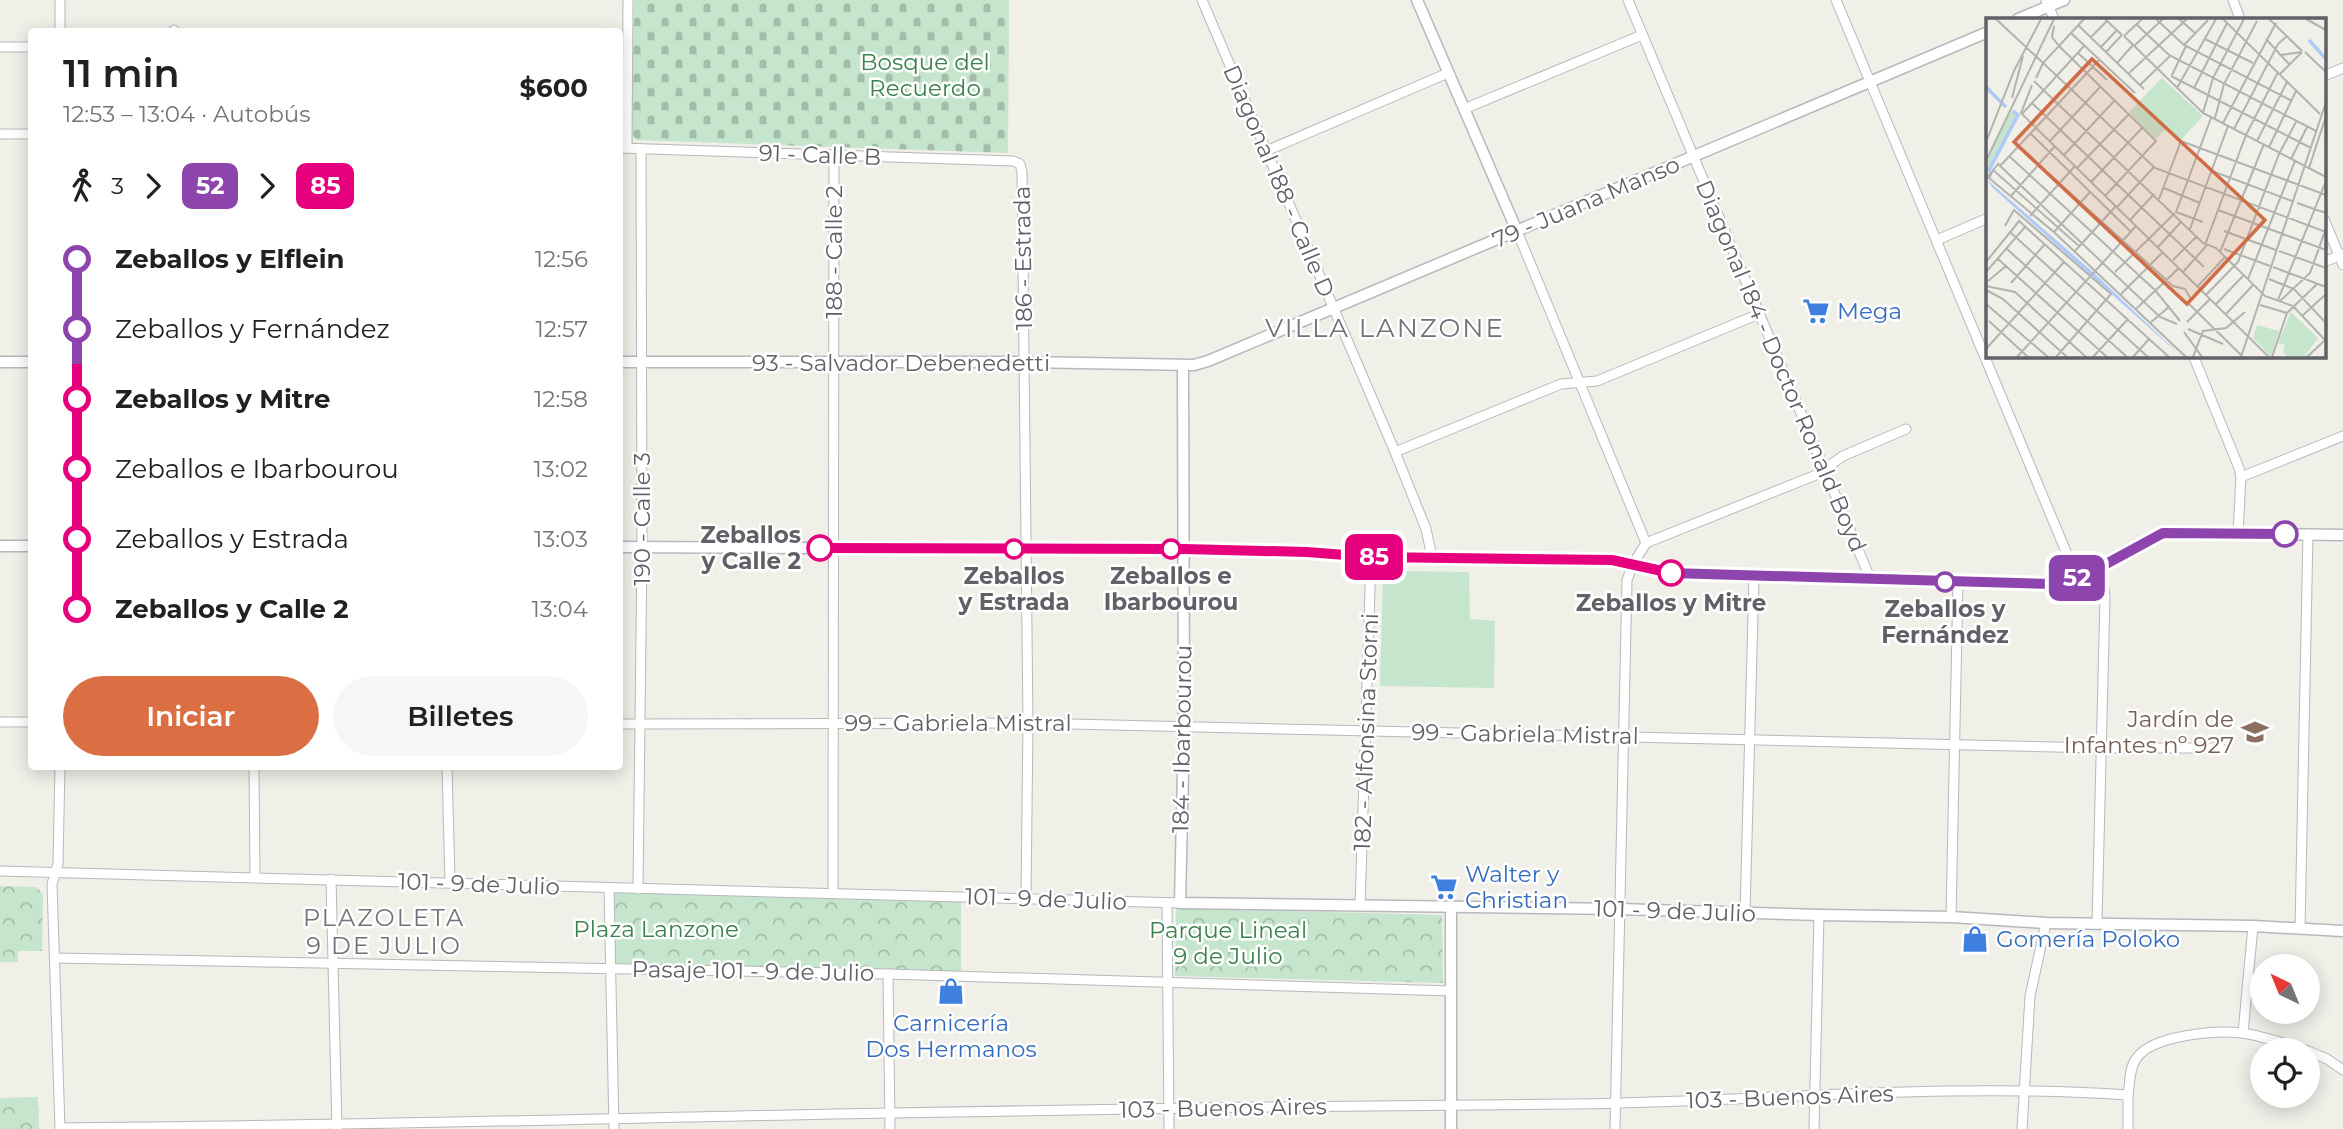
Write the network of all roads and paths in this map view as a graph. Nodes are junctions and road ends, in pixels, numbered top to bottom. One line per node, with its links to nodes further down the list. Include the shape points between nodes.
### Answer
1 (60, 0): 12 (street)
2 (628, 0): 24 (street)
3 (1202, 0): 26 (street, Diagonal 188 - Calle D)
4 (1417, 0): 18 (street)
5 (1628, 0): 14 (street, Diagonal 184 - Doctor Ronald Boyd)
6 (1836, 0): 20 (street)
7 (2064, 0): 9 (street)
8 (2233, 0): 11 (street)
9 (2047, 3): 10 (street)
10 (2020, 18)
11 (2241, 18)
12 (60, 28)
13 (1986, 33): 20 (street, 79 - Juana Manso)
14 (1642, 35): 21 (street); 28 (street, Diagonal 184 - Doctor Ronald Boyd)
15 (0, 47): 16 (street)
16 (28, 47)
17 (2343, 68): 19 (street)
18 (1448, 73): 21 (street); 26 (street)
19 (2326, 75)
20 (1871, 82): 28 (street, 79 - Juana Manso); 33 (street)
21 (1464, 109): 32 (street)
22 (0, 134): 23 (street)
23 (28, 134)
24 (623, 148): 25 (street, 91 - Calle B)
25 (641, 149): 27 (street, 91 - Calle B); 41 (street, 190 - Calle 3)
26 (1266, 151): 35 (street, Diagonal 188 - Calle D)
27 (834, 156): 29 (street, 91 - Calle B); 43 (street, 188 - Calle 2)
28 (1693, 157): 32 (street, 79 - Juana Manso); 36 (street, Diagonal 184 - Doctor Ronald Boyd)
29 (1020, 164): 42 (street, 186 - Estrada)
30 (1986, 219): 33 (street)
31 (2326, 223): 34 (street)
32 (1517, 231): 35 (street, 79 - Juana Manso); 45 (street)
33 (1937, 240): 68 (street)
34 (2342, 258)
35 (1334, 308): 44 (street, 79 - Juana Manso, via 1208,361); 48 (street, Diagonal 188 - Calle D)
36 (1759, 314): 45 (street, via 1597,380); 49 (street, Diagonal 184 - Doctor Ronald Boyd)
37 (2194, 357): 50 (street)
38 (0, 362): 39 (street)
39 (28, 362)
40 (623, 362): 41 (street, 93 - Salvador Debenedetti)
41 (642, 362): 43 (street, 93 - Salvador Debenedetti); 58 (street, 190 - Calle 3)
42 (1025, 362): 43 (street, 93 - Salvador Debenedetti); 44 (street, 93 - Salvador Debenedetti); 61 (street, 186 - Estrada)
43 (834, 363): 59 (street, 188 - Calle 2)
44 (1183, 365): 60 (street, 184 - Ibarbourou)
45 (1579, 382): 48 (street, via 1561,384); 54 (street)
46 (1906, 429): 49 (street, via 1843,456)
47 (2343, 436): 50 (street)
48 (1395, 452): 62 (street, Diagonal 188 - Calle D)
49 (1824, 470): 54 (street); 67 (street, Diagonal 184 - Doctor Ronald Boyd)
50 (2241, 477): 51 (street)
51 (2238, 533): 52 (street); 65 (street, via 2163,533)
52 (2308, 534): 53 (street); 106 (street)
53 (2343, 535)
54 (1646, 543): 64 (street)
55 (0, 546): 56 (street)
56 (28, 546)
57 (623, 547): 58 (street)
58 (642, 547): 59 (street); 75 (street, 190 - Calle 3)
59 (834, 548): 61 (street); 72 (street, 188 - Calle 2)
60 (1184, 549): 61 (street); 63 (street); 76 (street, 184 - Ibarbourou)
61 (1027, 550): 73 (street, 186 - Estrada)
62 (1432, 556): 63 (street); 64 (street)
63 (1371, 557): 77 (street, 182 - Alfonsina Storni)
64 (1633, 564): 66 (street, via 1666,573); 78 (street, via 1627,580)
65 (2095, 570): 68 (street); 81 (street, via 2105,596)
66 (1754, 577): 67 (street); 79 (street)
67 (1870, 578): 69 (street)
68 (2077, 578): 69 (street, via 2051,584)
69 (1958, 583): 80 (street)
70 (0, 722): 71 (street)
71 (28, 722)
72 (833, 722): 73 (street, 99 - Gabriela Mistral); 75 (street, 99 - Gabriela Mistral); 93 (street, 188 - Calle 2)
73 (1028, 723): 76 (street, 99 - Gabriela Mistral); 94 (street, 186 - Estrada)
74 (623, 724): 75 (street, 99 - Gabriela Mistral)
75 (639, 724): 92 (street, 190 - Calle 3)
76 (1184, 726): 77 (street, 99 - Gabriela Mistral); 96 (street, 184 - Ibarbourou)
77 (1366, 731): 78 (street, 99 - Gabriela Mistral); 97 (street, 182 - Alfonsina Storni)
78 (1624, 737): 79 (street, 99 - Gabriela Mistral); 99 (street)
79 (1751, 739): 80 (street, 99 - Gabriela Mistral); 100 (street)
80 (1953, 743): 81 (street, 99 - Gabriela Mistral); 102 (street)
81 (2100, 748): 82 (street, 99 - Gabriela Mistral); 104 (street)
82 (2221, 748)
83 (60, 770): 87 (street)
84 (254, 770): 88 (street)
85 (447, 770): 90 (street)
86 (0, 871): 87 (street, 101 - 9 de Julio)
87 (57, 872): 88 (street, 101 - 9 de Julio); 108 (street, via 52,884)
88 (255, 877): 89 (street, 101 - 9 de Julio)
89 (331, 879): 90 (street, 101 - 9 de Julio); 109 (street)
90 (450, 883): 91 (street, 101 - 9 de Julio)
91 (609, 888): 92 (street, 101 - 9 de Julio); 110 (street)
92 (638, 889): 93 (street, 101 - 9 de Julio)
93 (832, 893): 94 (street, 101 - 9 de Julio)
94 (1026, 898): 95 (street, 101 - 9 de Julio)
95 (1167, 903): 96 (street, 101 - 9 de Julio); 112 (street)
96 (1180, 903): 97 (street, 101 - 9 de Julio)
97 (1360, 906): 98 (street, 101 - 9 de Julio)
98 (1451, 908): 99 (street, 101 - 9 de Julio); 113 (street)
99 (1619, 909): 100 (street, 101 - 9 de Julio); 121 (street)
100 (1745, 913): 101 (street, 101 - 9 de Julio)
101 (1819, 915): 102 (street, 101 - 9 de Julio); 119 (street)
102 (1951, 917): 103 (street, 101 - 9 de Julio)
103 (2046, 923): 104 (street, 101 - 9 de Julio); 118 (street, via 2030,996)
104 (2097, 923): 105 (street, 101 - 9 de Julio)
105 (2253, 926): 106 (street, 101 - 9 de Julio); 114 (street)
106 (2300, 929): 107 (street, 101 - 9 de Julio)
107 (2343, 931)
108 (55, 958): 109 (street, Pasaje 101 - 9 de Julio); 127 (street)
109 (332, 962): 110 (street, Pasaje 101 - 9 de Julio); 126 (street)
110 (610, 968): 111 (street, Pasaje 101 - 9 de Julio); 125 (street)
111 (888, 974): 112 (street, Pasaje 101 - 9 de Julio); 124 (street)
112 (1168, 981): 113 (street, Pasaje 101 - 9 de Julio); 123 (street)
113 (1451, 991): 122 (street)
114 (2243, 1033): 115 (street); 120 (street, via 2157,1043 2144,1050 2133,1062)
115 (2260, 1038)
116 (2320, 1056): 117 (street)
117 (2343, 1070)
118 (2023, 1091): 119 (street, 103 - Buenos Aires); 120 (street, 103 - Buenos Aires); 133 (street)
119 (1815, 1094): 121 (street, 103 - Buenos Aires); 132 (street)
120 (2128, 1095): 134 (street)
121 (1615, 1103): 122 (street, 103 - Buenos Aires); 131 (street)
122 (1450, 1105): 123 (street, 103 - Buenos Aires); 130 (street)
123 (1168, 1108): 124 (street, 103 - Buenos Aires); 129 (street)
124 (890, 1112): 125 (street, 103 - Buenos Aires); 128 (street)
125 (614, 1125): 126 (street, 103 - Buenos Aires)
126 (337, 1128): 127 (street, 103 - Buenos Aires)
127 (60, 1129)
128 (890, 1129)
129 (1169, 1129)
130 (1451, 1129)
131 (1615, 1129)
132 (1814, 1129)
133 (2022, 1129)
134 (2128, 1129)

